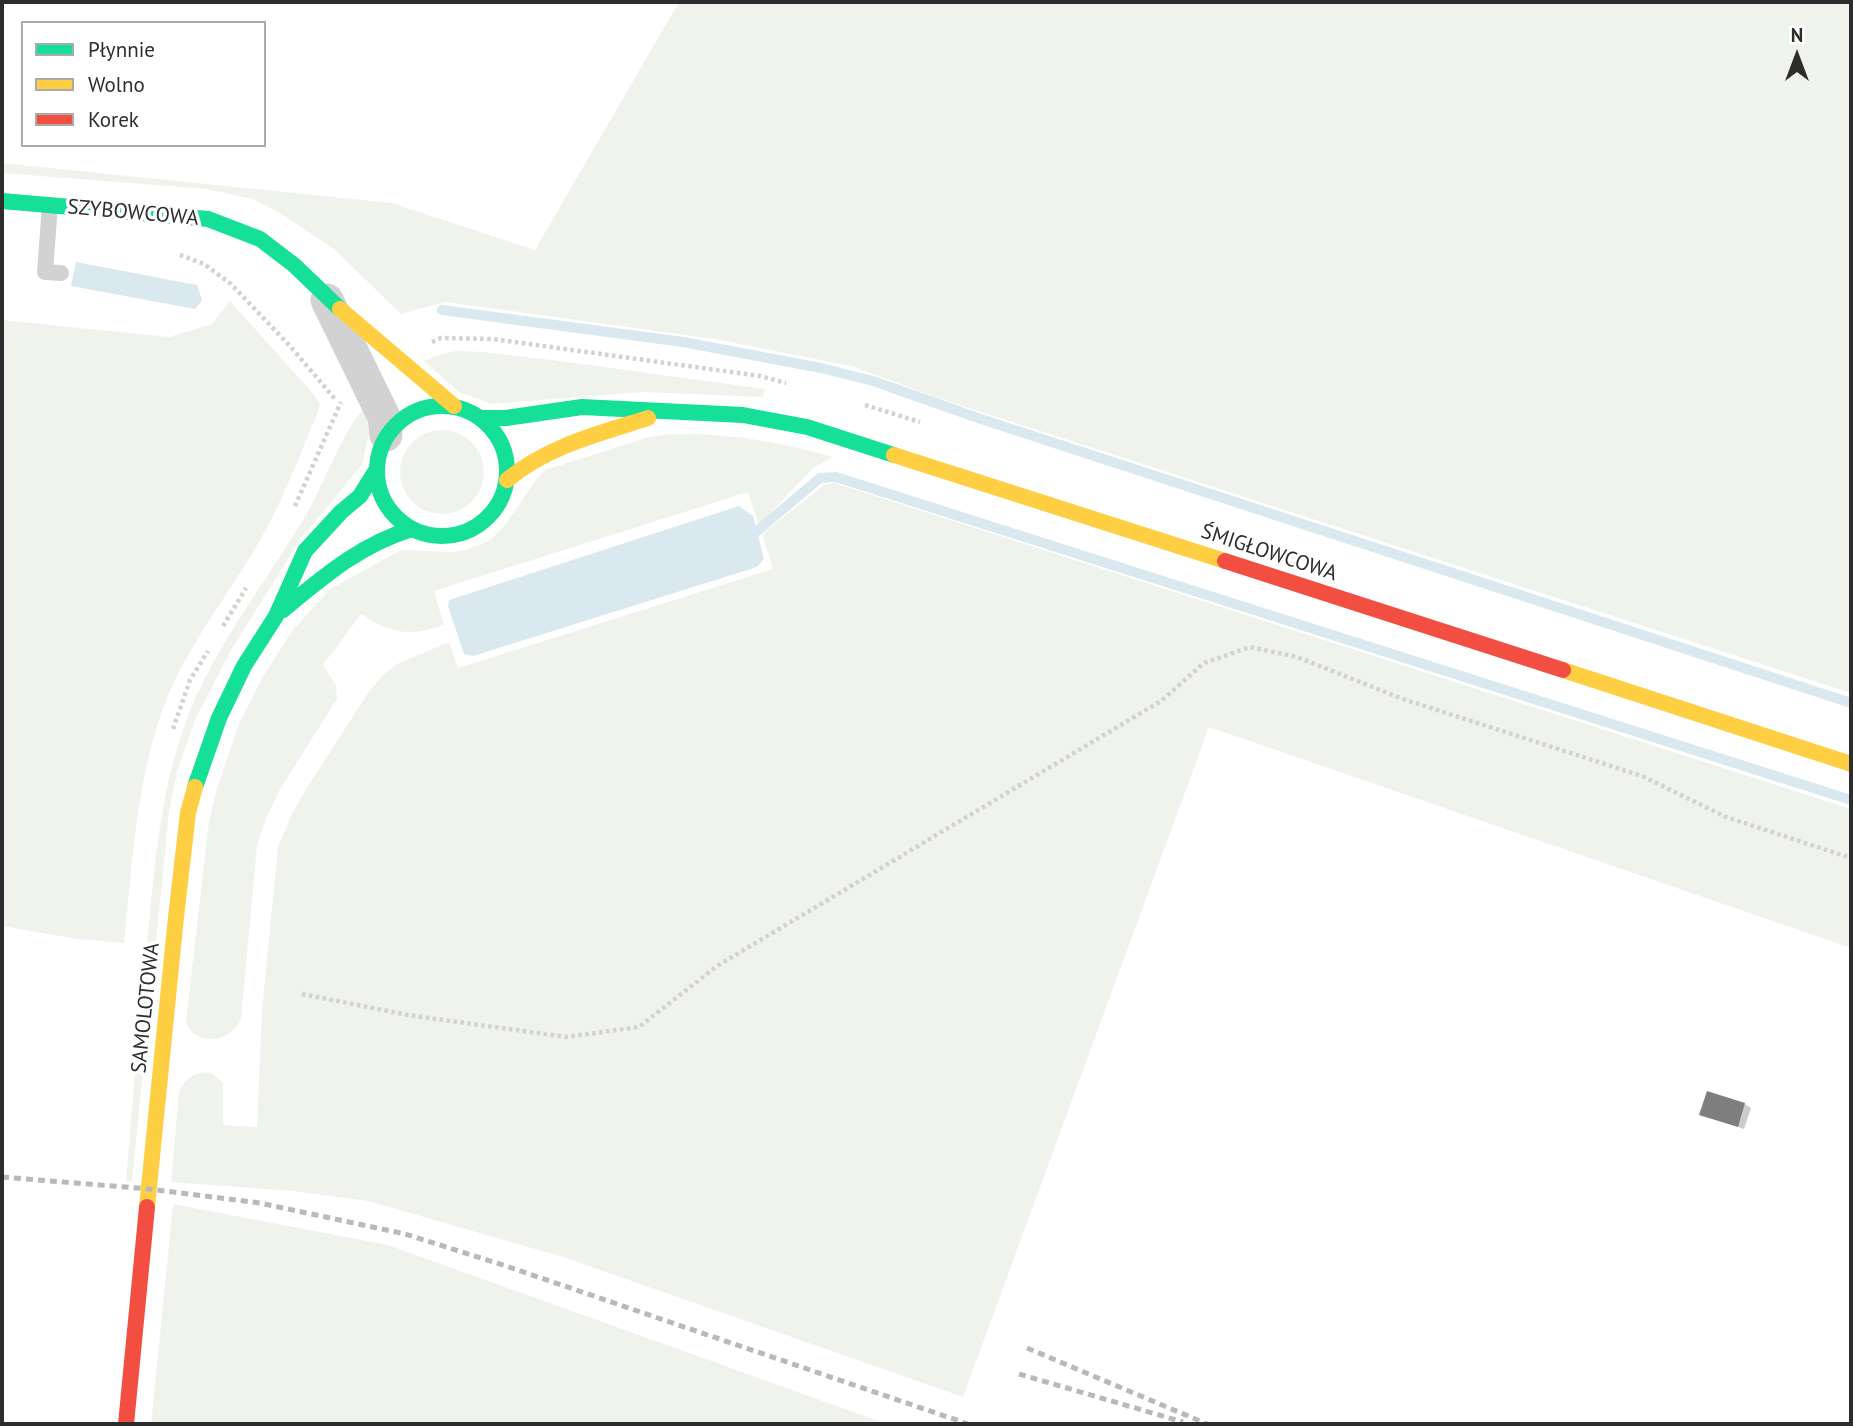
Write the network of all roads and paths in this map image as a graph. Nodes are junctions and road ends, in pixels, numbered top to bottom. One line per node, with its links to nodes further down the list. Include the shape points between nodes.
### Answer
1 (2, 201): 2 (street, SZYBOWCOWA)
2 (50, 205): 4 (lane, via 45,272); 5 (street, SZYBOWCOWA, via 208,219 260,239)
3 (170, 252): 10 (path, via 204,264 231,284)
4 (61, 273)
5 (324, 295): 6 (street, SZYBOWCOWA); 7 (street, SZYBOWCOWA)
6 (397, 356): 8 (path, via 441,338 493,339 761,376); 11 (street, SZYBOWCOWA)
7 (365, 377): 10 (path); 15 (street, SZYBOWCOWA, via 384,417)
8 (798, 387)
9 (860, 403): 14 (path)
10 (340, 404): 18 (path)
11 (454, 406): 13 (street); 15 (street, via 434,405 415,411)
12 (667, 412): 13 (street, ŚMIGŁOWCOWA, via 582,407); 17 (street, ŚMIGŁOWCOWA, via 544,453); 25 (street, ŚMIGŁOWCOWA, via 743,415 807,427)
13 (481, 418): 17 (street, via 505,452)
14 (921, 422)
15 (386, 435): 16 (street)
16 (376, 472): 19 (street, via 387,508); 21 (street, SAMOLOTOWA, via 360,496 305,551)
17 (507, 480): 19 (street, via 498,504 472,529 435,536)
18 (293, 510)
19 (412, 529): 21 (street, SAMOLOTOWA, via 359,551)
20 (250, 582): 22 (path)
21 (276, 616): 28 (street, SAMOLOTOWA, via 244,666 219,718 188,813)
22 (223, 627)
23 (210, 648): 24 (path, via 190,680)
24 (170, 741)
25 (1851, 764)
26 (1851, 858): 27 (path, via 1726,817 1642,776 1403,699 1297,657 1250,647 1204,663 1161,701 717,966 639,1027 566,1037 408,1015)
27 (302, 994)
28 (126, 1424)

